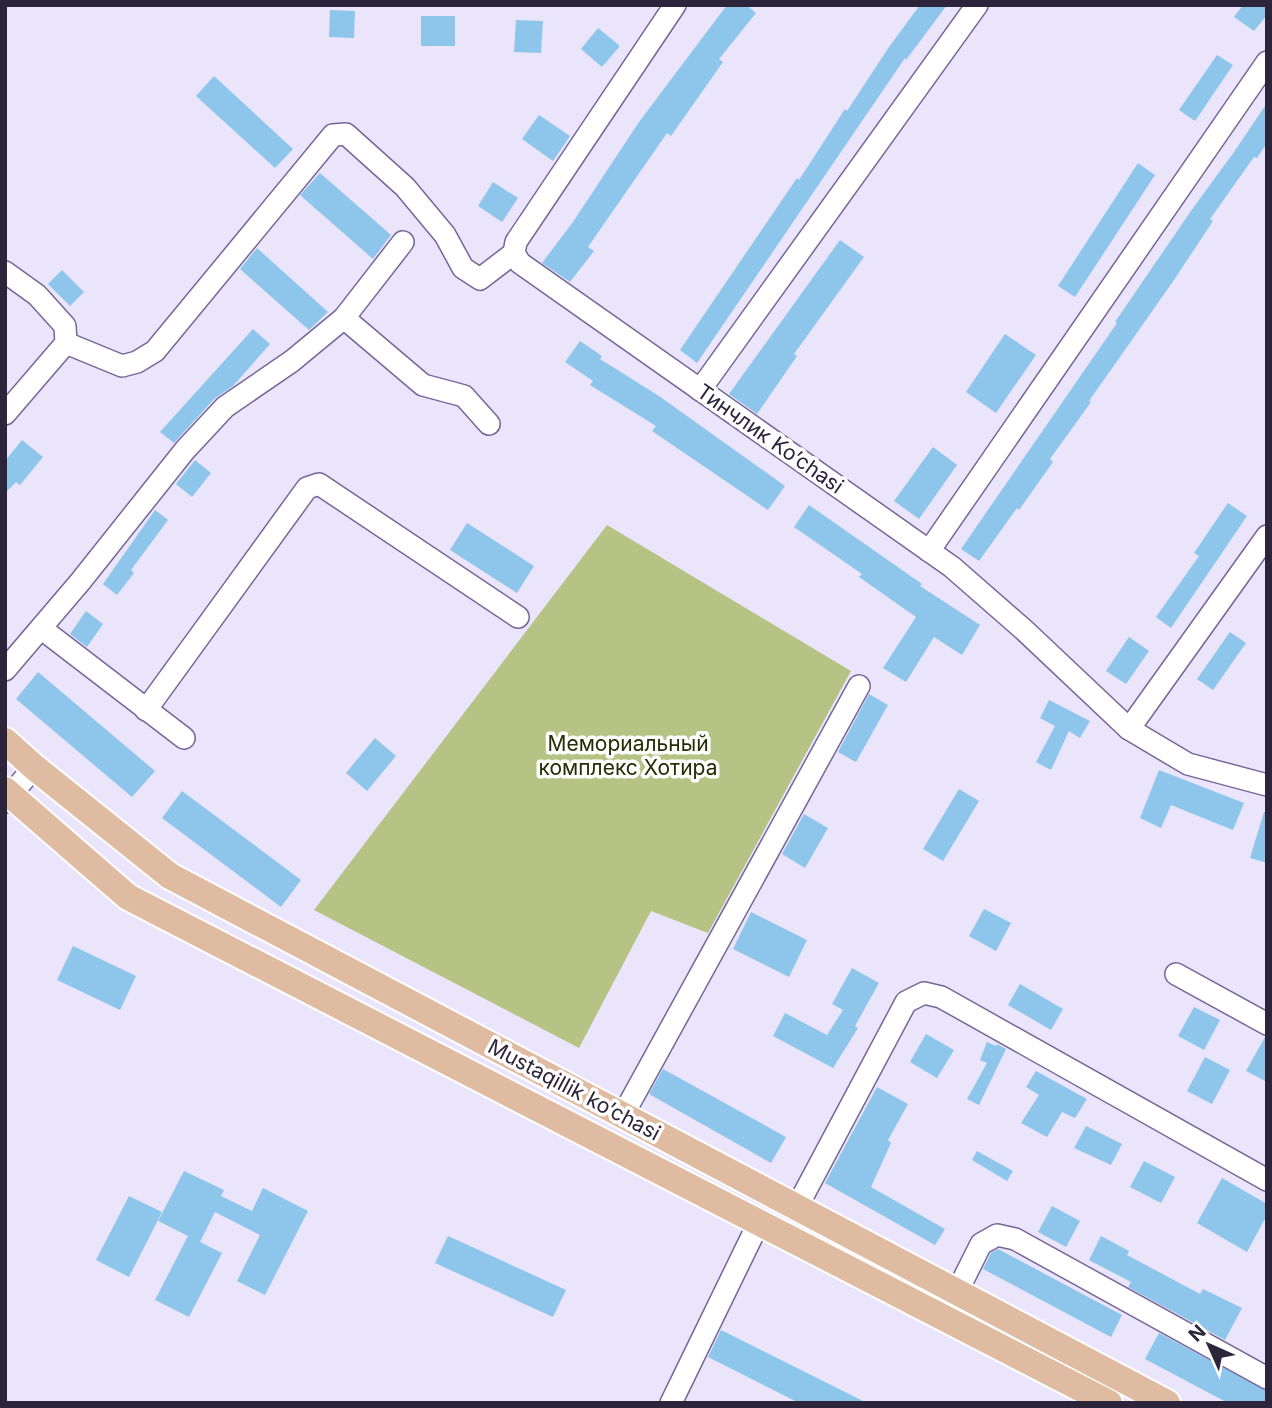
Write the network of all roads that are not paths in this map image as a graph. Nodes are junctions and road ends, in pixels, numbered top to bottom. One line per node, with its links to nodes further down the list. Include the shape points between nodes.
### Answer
1 (675, 5): 5 (street, via 516,242)
2 (977, 5): 9 (street)
3 (1267, 62): 13 (street)
4 (403, 242): 7 (street)
5 (514, 253): 8 (street, via 480,279 463,268 445,235 405,187 346,134 333,135 155,351 122,366); 9 (street, Тинчлик Ko’chasi, via 520,263)
6 (5, 272): 8 (street, via 37,295 65,326)
7 (344, 318): 11 (street, via 423,385 464,396); 15 (street, via 225,407 185,450)
8 (66, 343): 10 (street)
9 (700, 390): 13 (street, Тинчлик Ko’chasi)
10 (5, 414)
11 (489, 424)
12 (1267, 536): 19 (street)
13 (929, 551): 19 (street, Тинчлик Ko’chasi, via 1023,629)
14 (518, 617): 18 (street, via 319,484 307,488)
15 (42, 629): 16 (street); 18 (street)
16 (5, 670)
17 (859, 686): 27 (street)
18 (146, 709): 20 (street)
19 (1129, 729): 23 (street, Тинчлик Ko’chasi, via 1188,764)
20 (184, 738)
21 (5, 741): 22 (main road, Mustaqillik ko’chasi)
22 (34, 767): 24 (street); 27 (main road, Mustaqillik ko’chasi, via 170,876)
23 (1267, 785)
24 (7, 795): 30 (main road, Mustaqillik ko’chasi, via 128,897)
25 (1176, 974): 26 (street)
26 (1267, 1024)
27 (622, 1115): 29 (main road, Mustaqillik ko’chasi)
28 (1267, 1180): 29 (street, via 941,997 924,993 906,1002)
29 (797, 1207): 31 (main road, Mustaqillik ko’chasi)
30 (759, 1222): 33 (street); 34 (main road, Mustaqillik ko’chasi)
31 (957, 1292): 32 (street, via 981,1244 997,1235 1015,1239); 35 (main road, Mustaqillik ko’chasi)
32 (1267, 1378)
33 (671, 1403)
34 (1109, 1403)
35 (1167, 1403)

